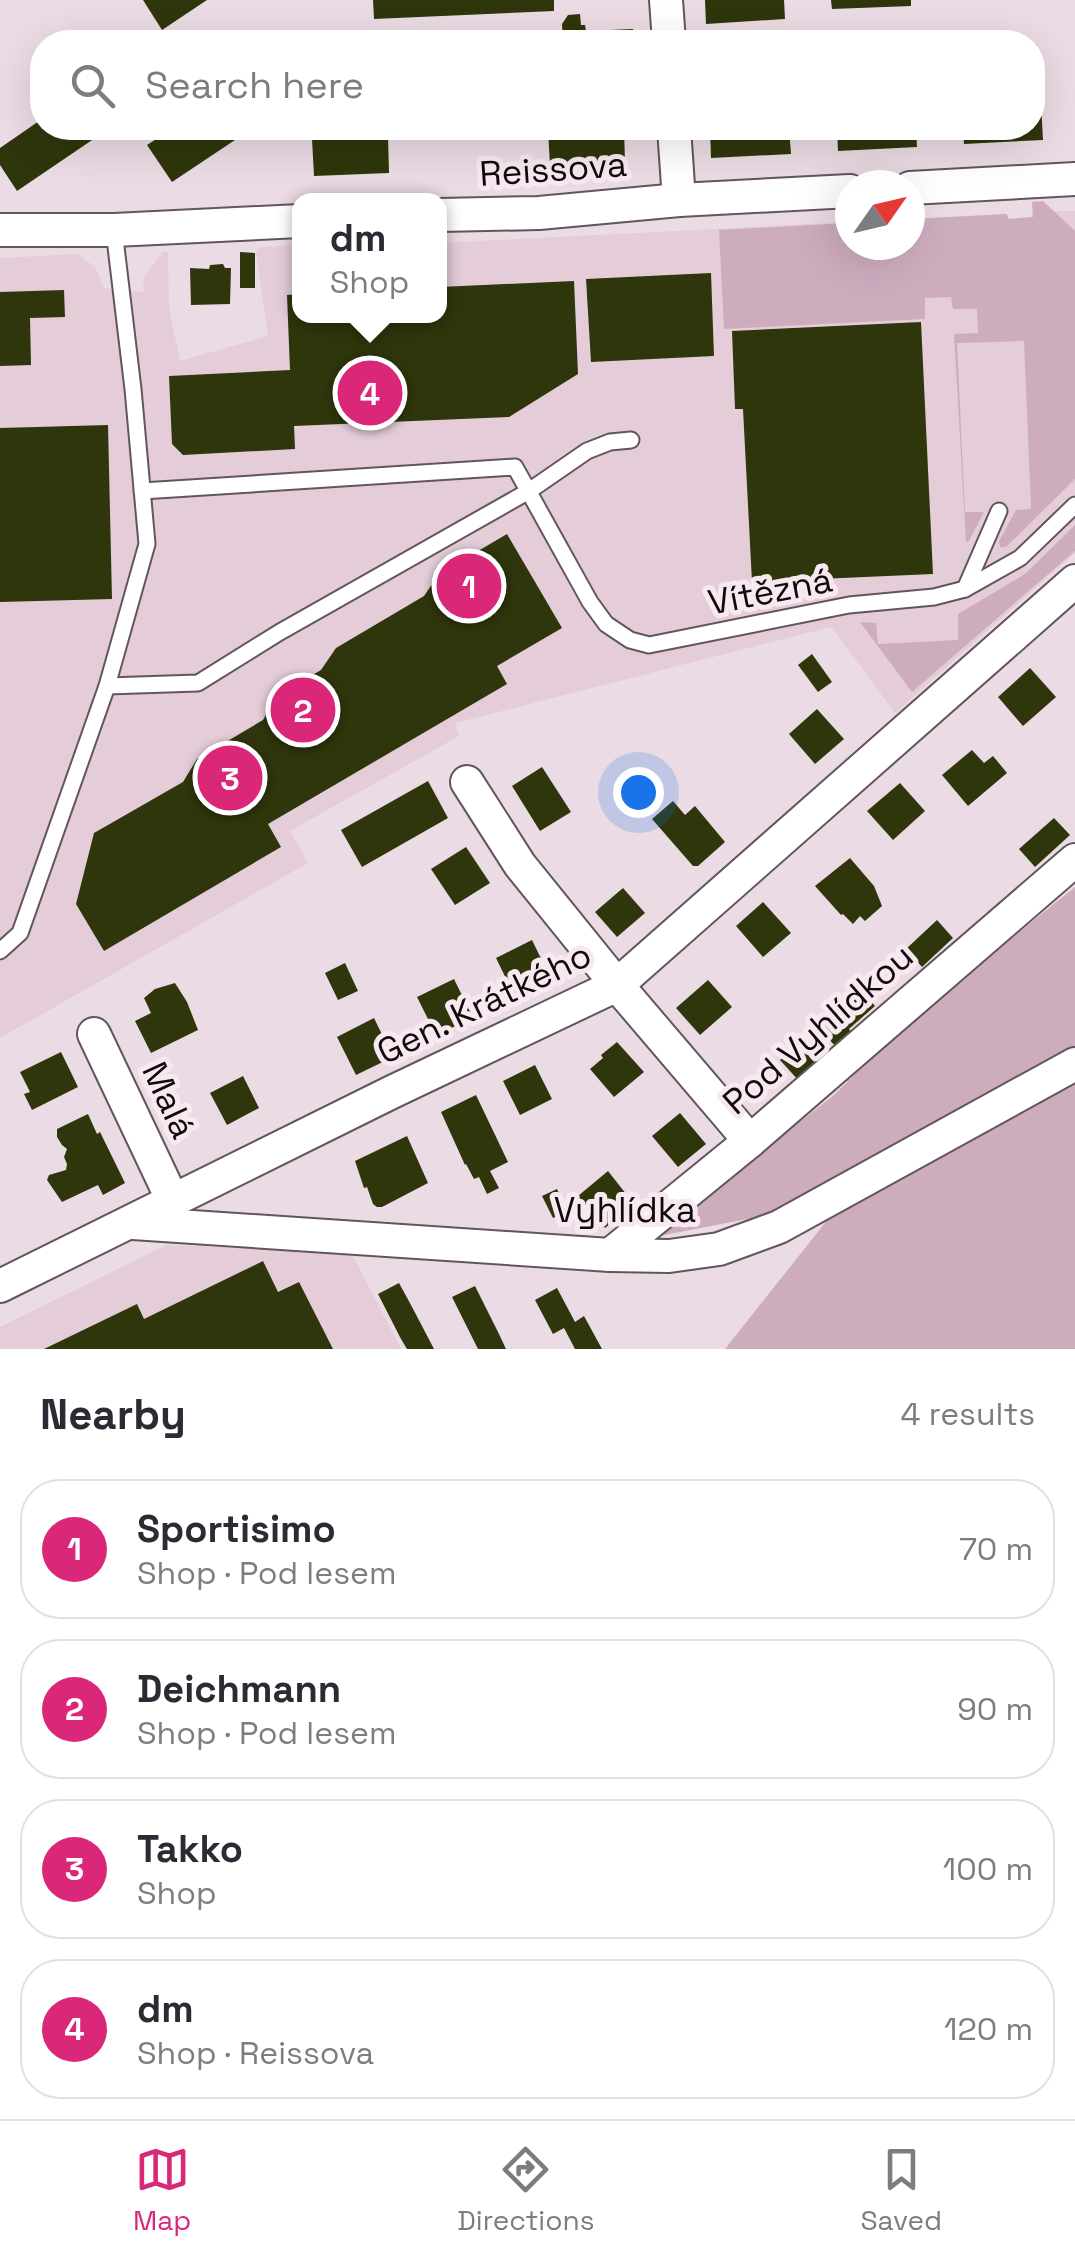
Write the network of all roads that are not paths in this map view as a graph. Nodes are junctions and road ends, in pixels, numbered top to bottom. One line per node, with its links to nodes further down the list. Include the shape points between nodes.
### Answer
1 (666, 0): 2 (street)
2 (667, 30)
3 (675, 140): 7 (street)
4 (1075, 179): 5 (street)
5 (925, 187)
6 (835, 192): 7 (street, Reissova)
7 (679, 200): 8 (street, Reissova)
8 (447, 215)
9 (292, 221): 11 (street)
10 (0, 230): 11 (street)
11 (114, 230): 13 (lane)
12 (630, 440): 14 (lane, via 587,452)
13 (142, 491): 14 (lane, Vítězná, via 515,467); 19 (lane, via 146,544)
14 (528, 491): 18 (lane, Vítězná, via 606,624 649,645); 19 (lane, via 198,683)
15 (1075, 505): 18 (lane, Vítězná, via 1020,558)
16 (999, 510): 18 (lane)
17 (1075, 581): 23 (street, Gen. Krátkého)
18 (964, 589)
19 (107, 686): 22 (lane, via 20,933)
20 (467, 782): 23 (street, via 520,865)
21 (1075, 860): 26 (street, Pod Vyhlídkou)
22 (0, 951)
23 (617, 985): 26 (street); 27 (street, Gen. Krátkého)
24 (94, 1034): 27 (street, Malá)
25 (1075, 1064): 29 (street, Vyhlídka, via 779,1228 719,1249)
26 (750, 1140): 29 (street, Pod Vyhlídkou)
27 (173, 1201): 28 (street, Gen. Krátkého)
28 (129, 1222): 29 (street, Vyhlídka); 30 (street, Gen. Krátkého)
29 (610, 1255)
30 (0, 1286)

